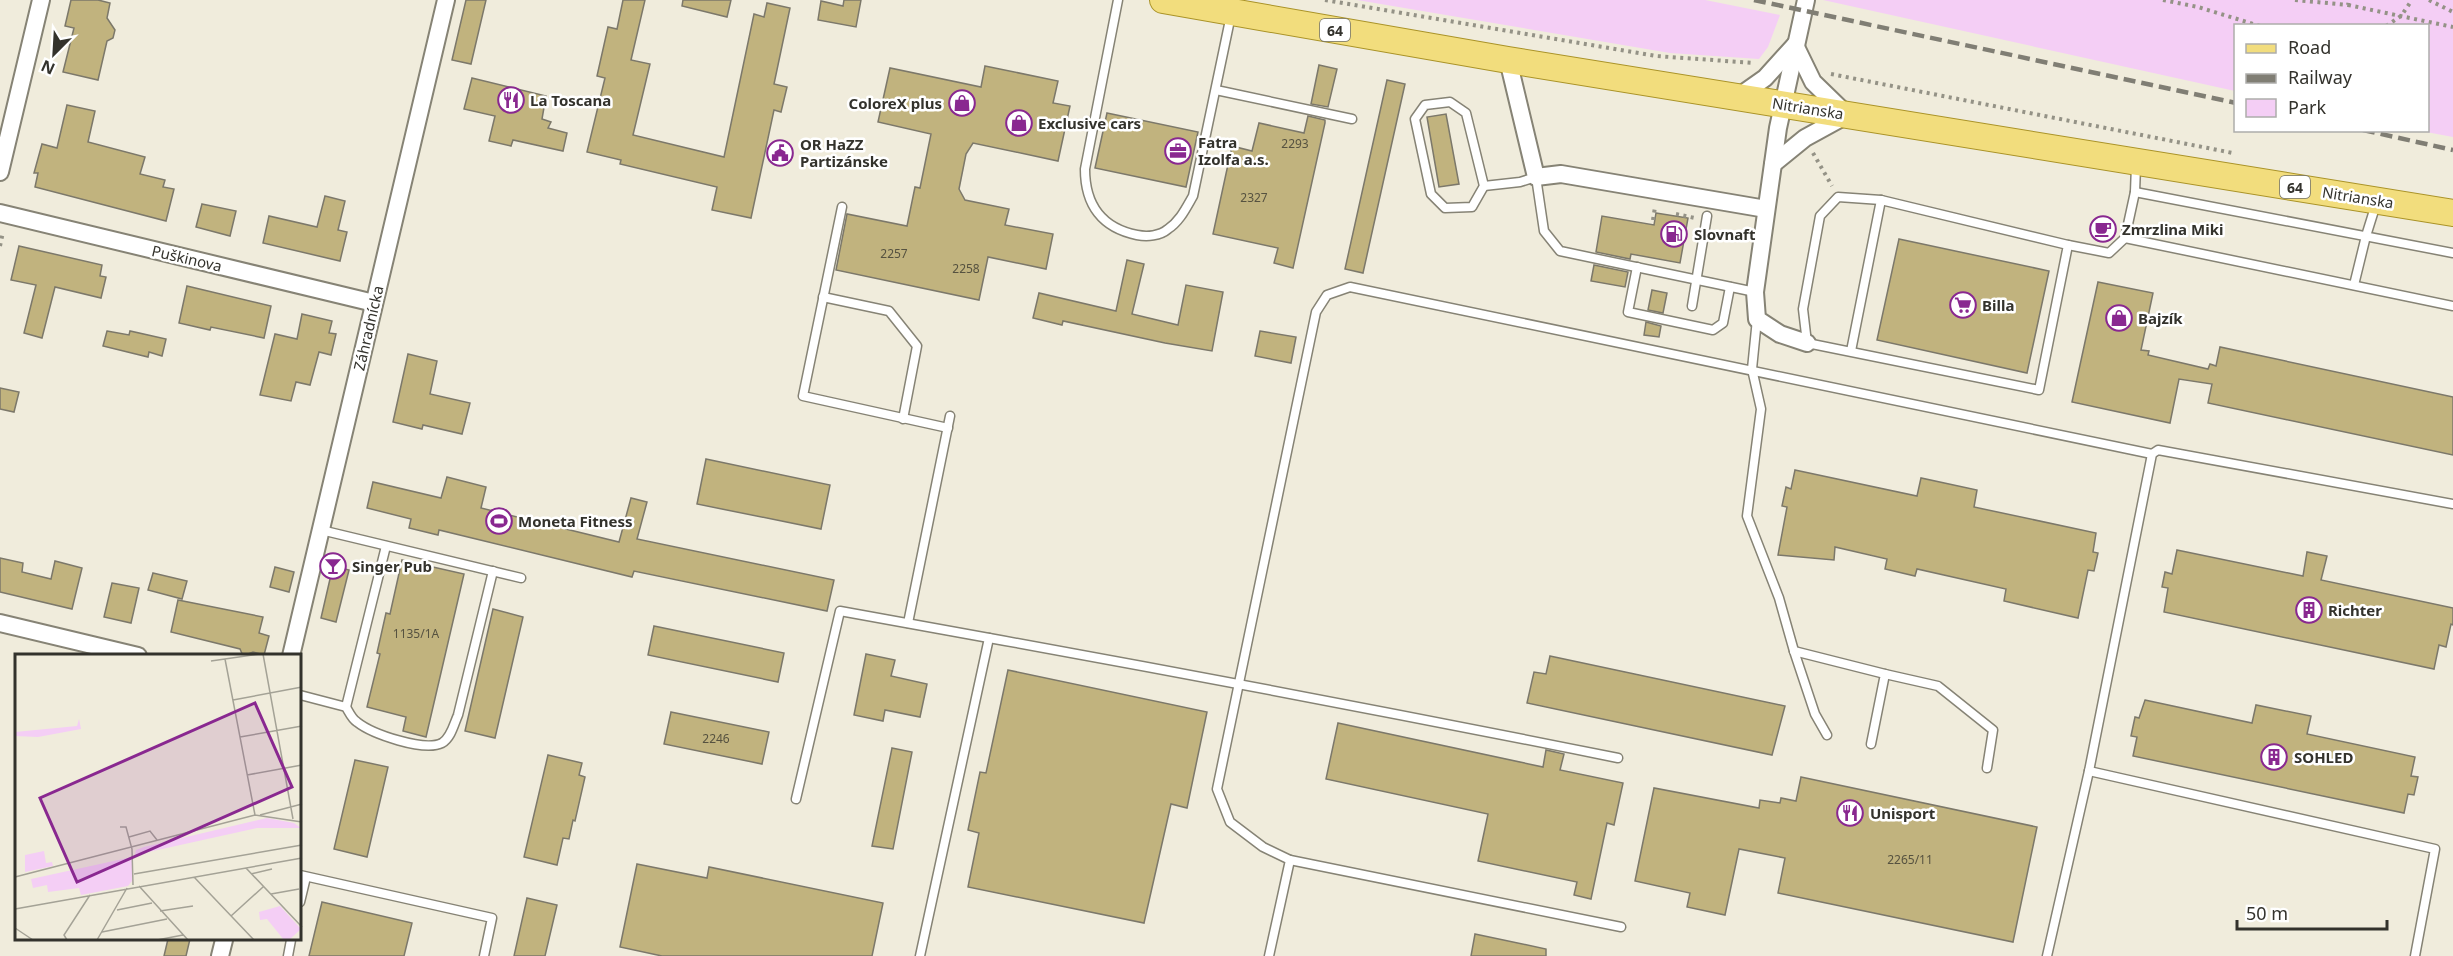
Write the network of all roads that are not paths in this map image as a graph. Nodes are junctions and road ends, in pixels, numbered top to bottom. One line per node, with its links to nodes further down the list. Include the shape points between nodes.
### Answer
1 (41, 0): 16 (street)
2 (446, 0): 37 (street, Záhradnícka)
3 (1118, 0): 9 (lane, via 1085,170 1091,203 1104,219 1120,231 1148,237 1167,231 1183,215 1193,196)
4 (1163, 0): 6 (main road, Nitrianska / 64)
5 (1806, 0): 7 (street)
6 (1231, 12): 8 (main road, Nitrianska / 64); 9 (lane)
7 (1795, 45): 10 (street, via 1765,78); 11 (street); 12 (street, via 1813,82)
8 (1508, 60): 10 (main road, Nitrianska / 64); 17 (street)
9 (1216, 90): 13 (lane)
10 (1738, 97): 11 (main road, Nitrianska / 64)
11 (1782, 105): 12 (main road, Nitrianska / 64); 15 (street)
12 (1847, 115): 14 (main road, Nitrianska / 64); 15 (street, via 1805,138)
13 (1352, 119)
14 (2136, 162): 19 (lane); 21 (main road, Nitrianska / 64)
15 (1773, 164): 23 (street)
16 (0, 172)
17 (1536, 177): 18 (lane); 23 (street, via 1562,174); 31 (lane, via 1544,231 1560,251)
18 (1484, 186): 18 (lane, via 1466,113 1450,102 1425,105 1415,119 1431,194 1445,208 1472,207)
19 (2135, 192): 27 (lane); 28 (lane)
20 (1881, 200): 29 (lane); 41 (lane, via 1838,197 1820,216 1803,309); 42 (lane)
21 (2378, 200): 25 (main road, Nitrianska / 64); 27 (lane)
22 (842, 207): 36 (lane)
23 (1766, 209): 35 (street)
24 (0, 213): 37 (street, Puškinova)
25 (2453, 213)
26 (1707, 218): 32 (lane)
27 (2366, 236): 30 (lane); 33 (lane)
28 (2125, 238): 29 (lane, via 2109,253); 33 (lane)
29 (2068, 245): 42 (lane, via 2039,390)
30 (2453, 253)
31 (1636, 267): 32 (lane); 34 (lane, via 1628,312 1713,330 1723,322)
32 (1696, 280): 34 (lane); 38 (lane)
33 (2354, 285): 39 (lane)
34 (1730, 287): 35 (lane)
35 (1755, 292): 40 (street)
36 (823, 297): 45 (lane, via 889,311 917,346); 45 (lane, via 803,396)
37 (374, 303): 49 (street, Záhradnícka)
38 (1692, 306)
39 (2453, 306)
40 (1756, 319): 41 (street, via 1780,334); 43 (lane)
41 (1807, 343): 42 (lane)
42 (1851, 351)
43 (1752, 369): 47 (lane); 56 (lane, via 1761,410 1747,516 1779,598); 60 (lane, via 1350,286 1327,295 1316,312)
44 (950, 416): 46 (lane)
45 (903, 418): 46 (lane)
46 (948, 428): 54 (lane)
47 (2152, 454): 48 (lane, via 2158,450); 67 (lane)
48 (2453, 504)
49 (321, 530): 50 (lane); 58 (street, Záhradnícka)
50 (386, 546): 51 (lane); 62 (lane)
51 (493, 571): 52 (lane); 62 (lane, via 458,715 443,742 432,746 389,738 355,721)
52 (521, 578)
53 (0, 623): 57 (street)
54 (908, 623): 55 (lane); 68 (lane, via 840,611)
55 (989, 638): 60 (lane); 77 (lane)
56 (1794, 651): 59 (lane); 63 (lane, via 1815,714)
57 (130, 654)
58 (291, 654)
59 (1885, 674): 64 (lane); 66 (lane, via 1938,686 1993,730)
60 (1237, 683): 65 (lane); 69 (lane, via 1217,789 1230,822 1263,847)
61 (302, 696): 62 (lane)
62 (346, 707)
63 (1827, 735)
64 (1871, 744)
65 (1618, 758)
66 (1987, 768)
67 (2089, 771): 79 (lane); 80 (lane, via 2435,849)
68 (796, 799)
69 (1290, 860): 71 (lane); 78 (lane)
70 (303, 876): 76 (lane, via 492,918)
71 (1621, 927)
72 (224, 941): 74 (street)
73 (291, 941): 75 (lane)
74 (220, 956)
75 (288, 956)
76 (484, 956)
77 (920, 956)
78 (1269, 956)
79 (2047, 956)
80 (2415, 956)

